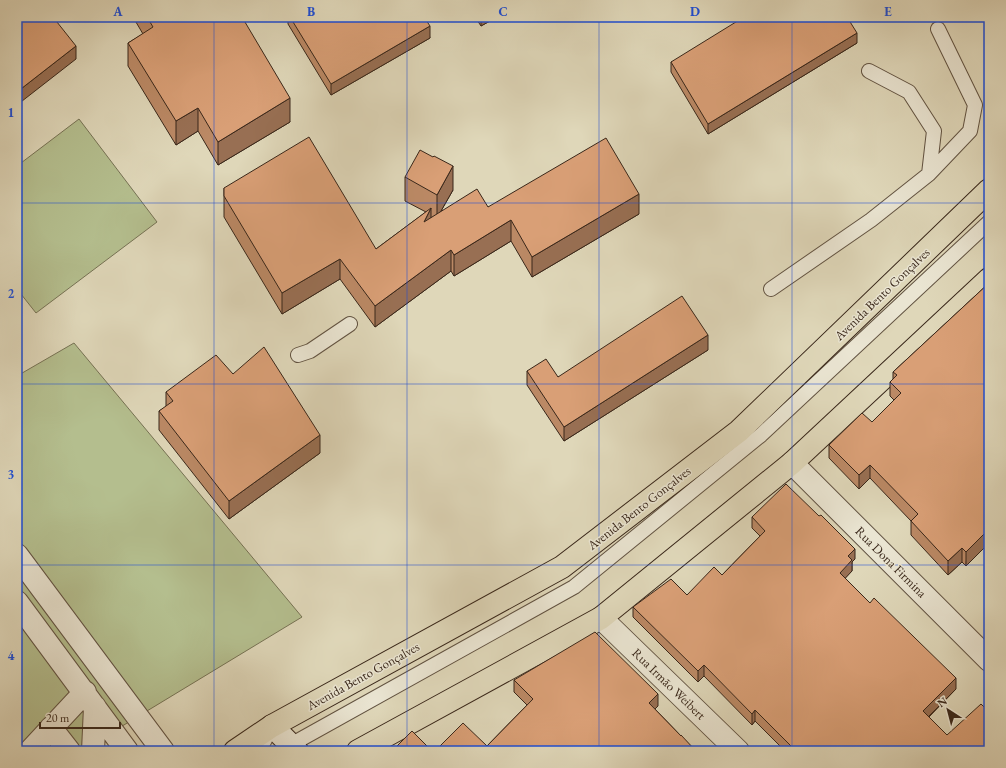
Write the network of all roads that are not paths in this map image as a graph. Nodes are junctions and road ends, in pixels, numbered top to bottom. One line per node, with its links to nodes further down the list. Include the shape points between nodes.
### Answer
1 (938, 29): 3 (lane, via 975,105 970,131)
2 (869, 71): 3 (lane, via 909,92 934,131)
3 (929, 174): 7 (lane, via 871,220)
4 (989, 190): 17 (main road, Avenida Bento Gonçalves, via 739,431 562,568)
5 (989, 222): 20 (lane, via 761,435 574,587)
6 (989, 278): 10 (main road)
7 (771, 289)
8 (350, 324): 9 (lane, via 310,351)
9 (298, 355)
10 (792, 464): 13 (main road); 14 (street, Rua Dona Firmina)
11 (17, 555): 16 (street)
12 (17, 602): 15 (street)
13 (601, 618): 28 (main road); 29 (street, Rua Irmão Weibert)
14 (989, 660)
15 (90, 699): 18 (street); 19 (street); 23 (street)
16 (133, 711): 19 (street); 25 (street)
17 (272, 726): 20 (street); 26 (main road, Avenida Bento Gonçalves); 27 (lane)
18 (51, 728): 21 (street); 22 (street)
19 (110, 728): 24 (street)
20 (290, 749)
21 (30, 751)
22 (68, 751)
23 (93, 751)
24 (127, 751)
25 (163, 751)
26 (235, 751)
27 (259, 751)
28 (358, 751)
29 (738, 751)

